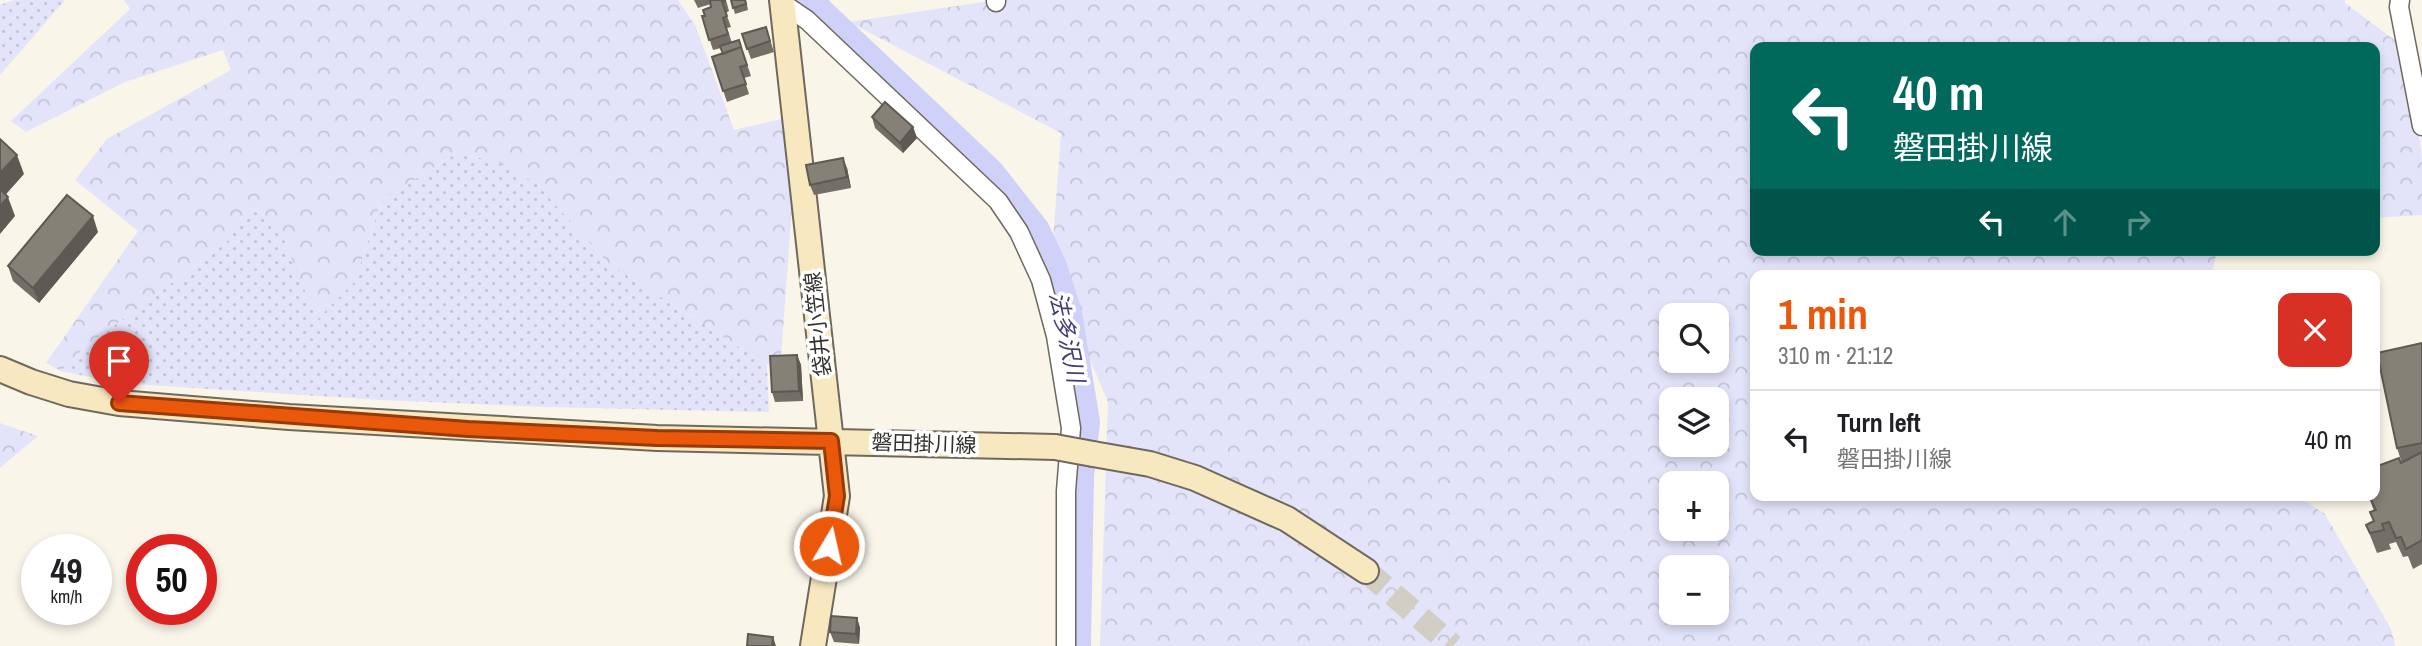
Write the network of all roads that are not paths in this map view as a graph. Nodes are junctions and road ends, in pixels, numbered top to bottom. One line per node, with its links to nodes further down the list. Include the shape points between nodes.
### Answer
1 (2400, 0): 3 (street)
2 (782, 2): 5 (main road, 袋井小笠線); 8 (street, via 807,20 998,201 1019,232 1041,280 1056,336 1071,428 1066,491)
3 (2422, 126)
4 (0, 369): 5 (main road, 磐田掛川線, via 69,394 119,403 468,429)
5 (831, 441): 6 (main road, 磐田掛川線, bridge, via 1055,447 1150,464 1195,478 1287,519); 7 (main road, 袋井小笠線, via 837,496)
6 (1366, 571)
7 (813, 646)
8 (1066, 646)

